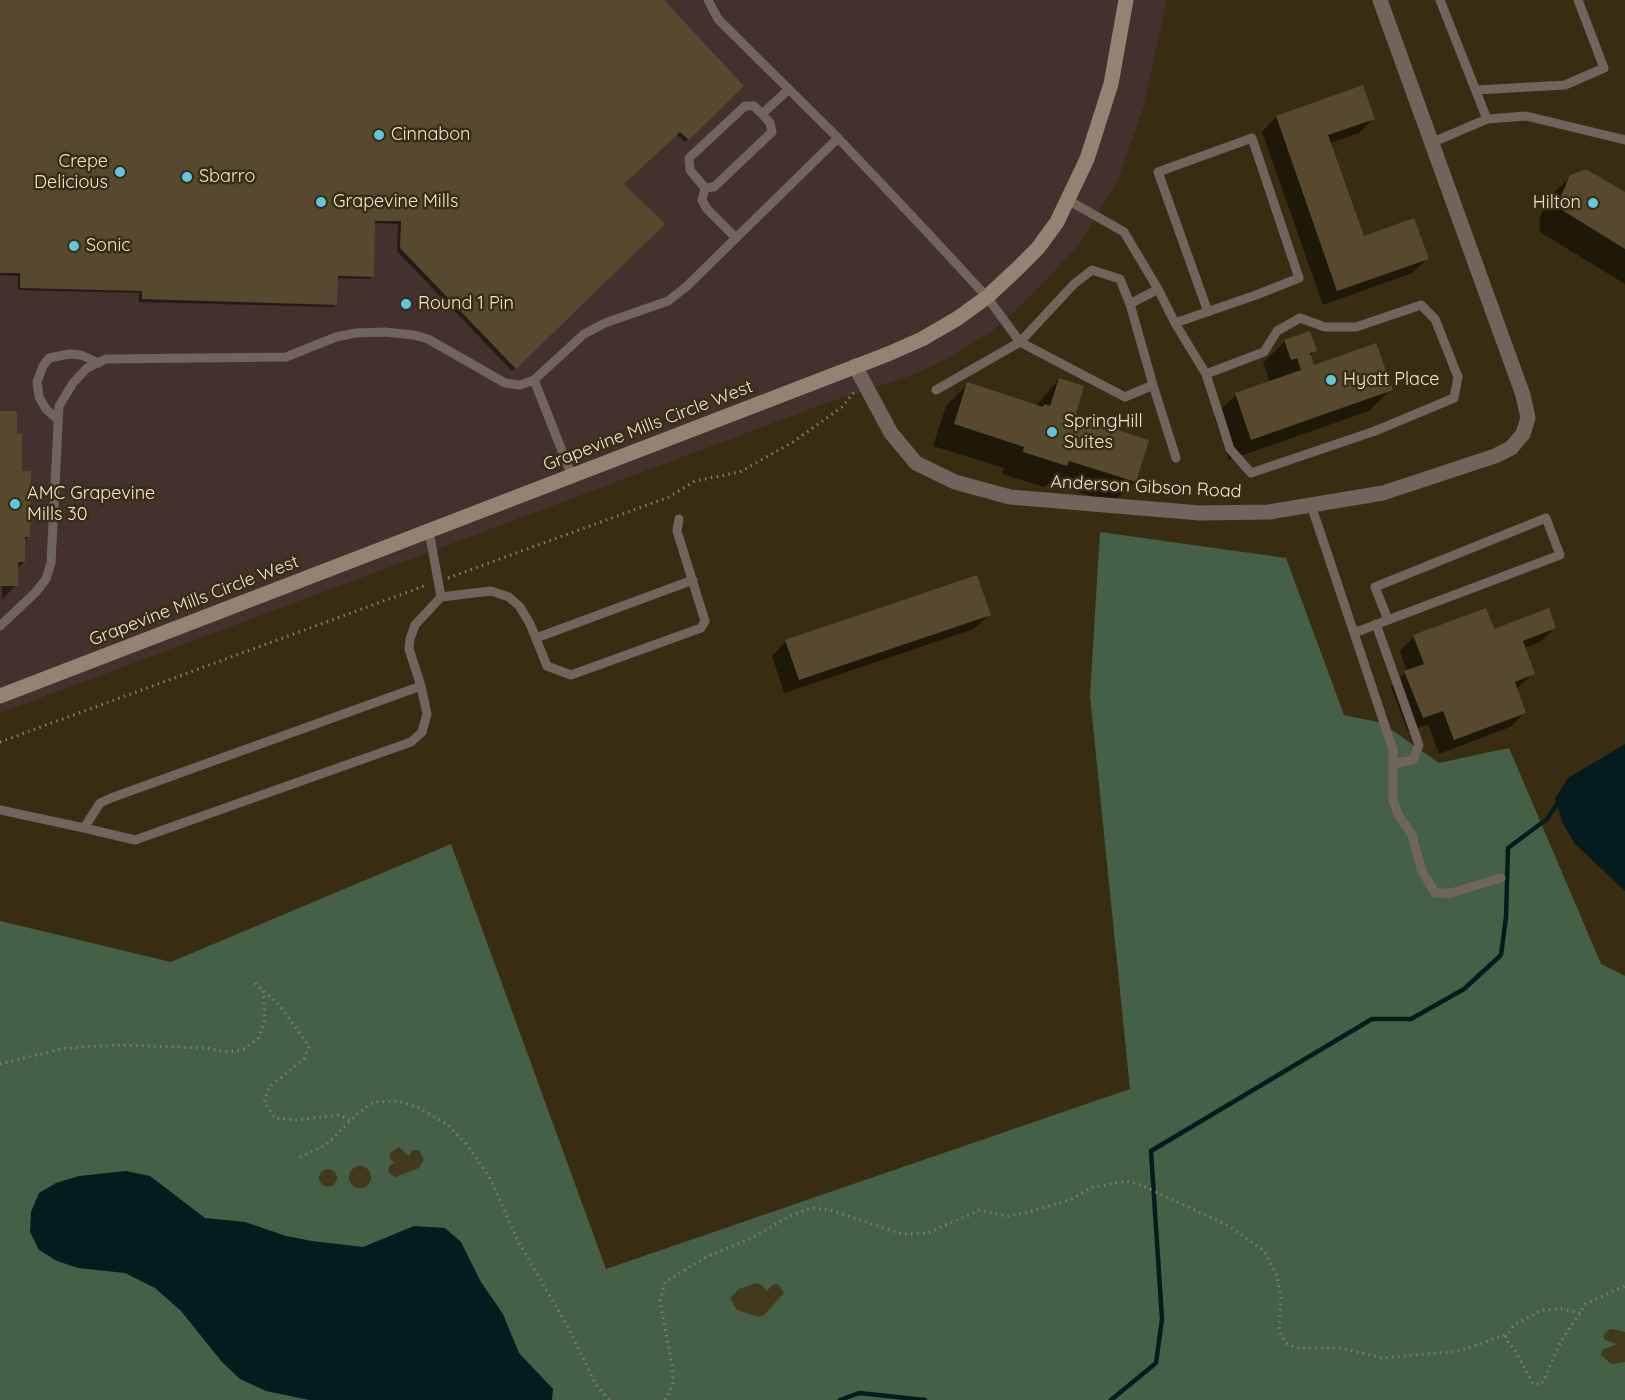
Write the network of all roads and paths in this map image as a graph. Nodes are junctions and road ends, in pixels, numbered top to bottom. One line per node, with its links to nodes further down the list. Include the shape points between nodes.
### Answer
1 (708, 0): 6 (lane, via 718,19)
2 (1126, 0): 14 (street, Grapevine Mills Circle West, via 1111,84 1087,159)
3 (1380, 0): 12 (street, Anderson Gibson Road)
4 (1440, 0): 7 (lane)
5 (1578, 0): 7 (lane, via 1604,68 1565,85)
6 (788, 90): 8 (lane); 10 (lane)
7 (1476, 90): 9 (lane)
8 (762, 114): 13 (lane, via 772,132 714,187); 13 (lane, via 754,106 745,105 689,158 690,170)
9 (1487, 119): 11 (lane, via 1526,116); 12 (lane)
10 (838, 138): 15 (lane); 17 (lane)
11 (1625, 140)
12 (1431, 143): 31 (street, Anderson Gibson Road, via 1523,395 1528,418 1523,434 1511,448 1453,471 1383,494)
13 (705, 188): 15 (lane, via 702,200 707,209)
14 (1068, 200): 16 (lane, via 1124,232); 17 (street, Grapevine Mills Circle West, via 1038,248)
15 (736, 238): 25 (lane, via 668,302 584,334)
16 (1158, 289): 18 (lane); 20 (lane)
17 (987, 297): 21 (lane); 23 (street, Grapevine Mills Circle West, via 922,339)
18 (1130, 304): 21 (lane, via 1120,279 1092,270); 26 (lane)
19 (1208, 312): 19 (lane, via 1299,278 1252,138 1158,172); 20 (lane)
20 (1174, 323): 24 (lane)
21 (1020, 342): 26 (lane, via 1125,397); 27 (lane)
22 (99, 363): 25 (lane, via 116,359 286,357 336,337 384,332 414,335 444,346 469,365 506,383 520,385); 28 (lane, via 87,368 72,383 59,406); 28 (lane, via 69,354 49,358 42,366 37,382 39,397)
23 (855, 366): 30 (street, Grapevine Mills Circle West); 31 (street, Anderson Gibson Road, via 891,433 916,463 955,482 1010,497 1200,513 1269,512)
24 (1206, 374): 24 (lane, via 1264,352 1277,331 1300,318 1325,327 1356,327 1421,305 1435,319 1458,377 1454,398 1375,431 1251,473 1230,449)
25 (534, 380): 30 (lane)
26 (1153, 385): 29 (lane)
27 (936, 390)
28 (58, 420): 38 (lane, via 51,563 46,579 35,593)
29 (1176, 458)
30 (572, 476): 33 (street, Grapevine Mills Circle West)
31 (1311, 505): 39 (lane)
32 (679, 519): 34 (lane, via 677,531)
33 (429, 531): 35 (lane); 42 (street, Grapevine Mills Circle West)
34 (693, 580): 40 (lane); 40 (lane, via 705,621 701,628 571,675 547,666)
35 (441, 597): 40 (lane, via 491,591 509,597 520,607); 41 (lane, via 415,625 410,639 409,649)
36 (1388, 620): 36 (lane, via 1560,555 1546,518 1375,587); 37 (lane)
37 (1376, 624): 39 (lane); 43 (lane, via 1419,745 1413,760)
38 (0, 626)
39 (1354, 633): 43 (lane, via 1393,750)
40 (536, 638)
41 (421, 686): 45 (lane, via 99,803); 45 (lane, via 427,714 422,732 411,742 135,840)
42 (0, 696)
43 (1393, 764): 46 (lane, via 1398,814 1412,835 1421,869 1435,893 1451,893)
44 (0, 810): 45 (lane)
45 (84, 828)
46 (1501, 878)
47 (255, 983): 48 (path)
48 (264, 991): 49 (path, via 265,1019 258,1039 242,1050 120,1045 61,1049); 50 (path, via 309,1046 304,1059 268,1087 264,1102 275,1119 339,1115)
49 (0, 1064)
50 (351, 1121): 51 (path, via 326,1145); 55 (path, via 374,1102 398,1101 447,1124 466,1144 489,1176 518,1241 596,1385)
51 (300, 1157)
52 (1625, 1286): 53 (path, via 1585,1304)
53 (1580, 1313): 54 (path, via 1542,1310 1514,1325); 54 (path, via 1560,1343 1542,1384 1533,1384 1505,1338)
54 (1508, 1334): 56 (path, via 1459,1351 1382,1358 1341,1348 1297,1348 1286,1343 1279,1331 1281,1298 1277,1276 1264,1251 1229,1226 1126,1181 1090,1188 1029,1212 1007,1216 980,1210 928,1233 902,1234 830,1210 812,1208 790,1216 665,1282 660,1301 673,1385)
55 (609, 1400)
56 (665, 1400)

